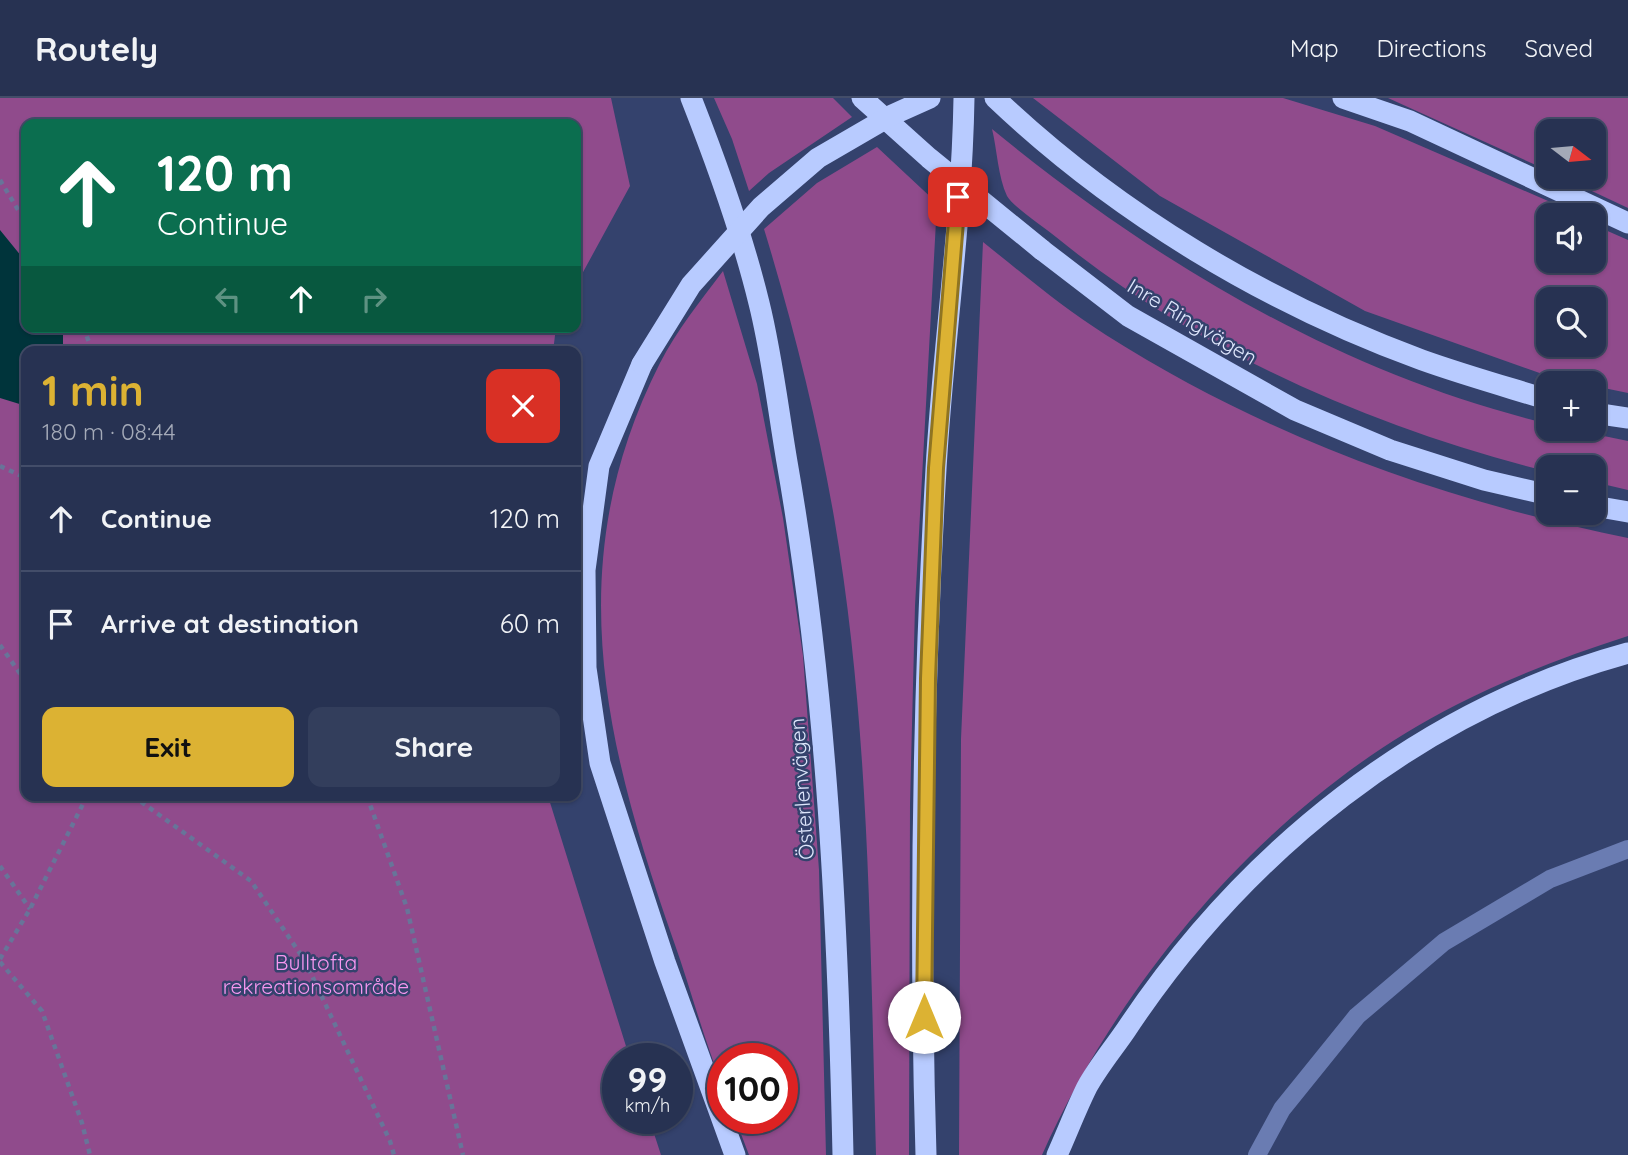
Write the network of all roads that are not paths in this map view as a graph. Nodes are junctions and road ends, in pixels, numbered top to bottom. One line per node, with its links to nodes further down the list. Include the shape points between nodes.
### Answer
1 (691, 98): 17 (highway, Österlenvägen, via 716,161 759,303 805,564 832,860)
2 (862, 98): 11 (highway, Inre Ringvägen, bridge, via 1128,316 1295,410 1390,450)
3 (930, 98): 16 (highway, bridge, via 818,158 761,207 691,285 642,364 599,466 585,569 586,668 600,763)
4 (964, 98): 18 (highway, via 936,468 923,884)
5 (995, 98): 8 (highway, via 1080,170 1172,237 1275,296 1421,360)
6 (1343, 98): 7 (highway, via 1410,121)
7 (1628, 223)
8 (1536, 396)
9 (1606, 415): 10 (highway)
10 (1628, 418)
11 (1536, 492)
12 (1606, 508): 13 (highway)
13 (1628, 512)
14 (1628, 653): 19 (highway, via 1576,667 1482,707 1394,760 1312,819 1221,905 1150,993 1087,1087)
15 (1628, 849): 20 (lane, via 1550,879 1444,942 1357,1016 1282,1109)
16 (735, 1155)
17 (843, 1155)
18 (926, 1155)
19 (1057, 1155)
20 (1257, 1155)

